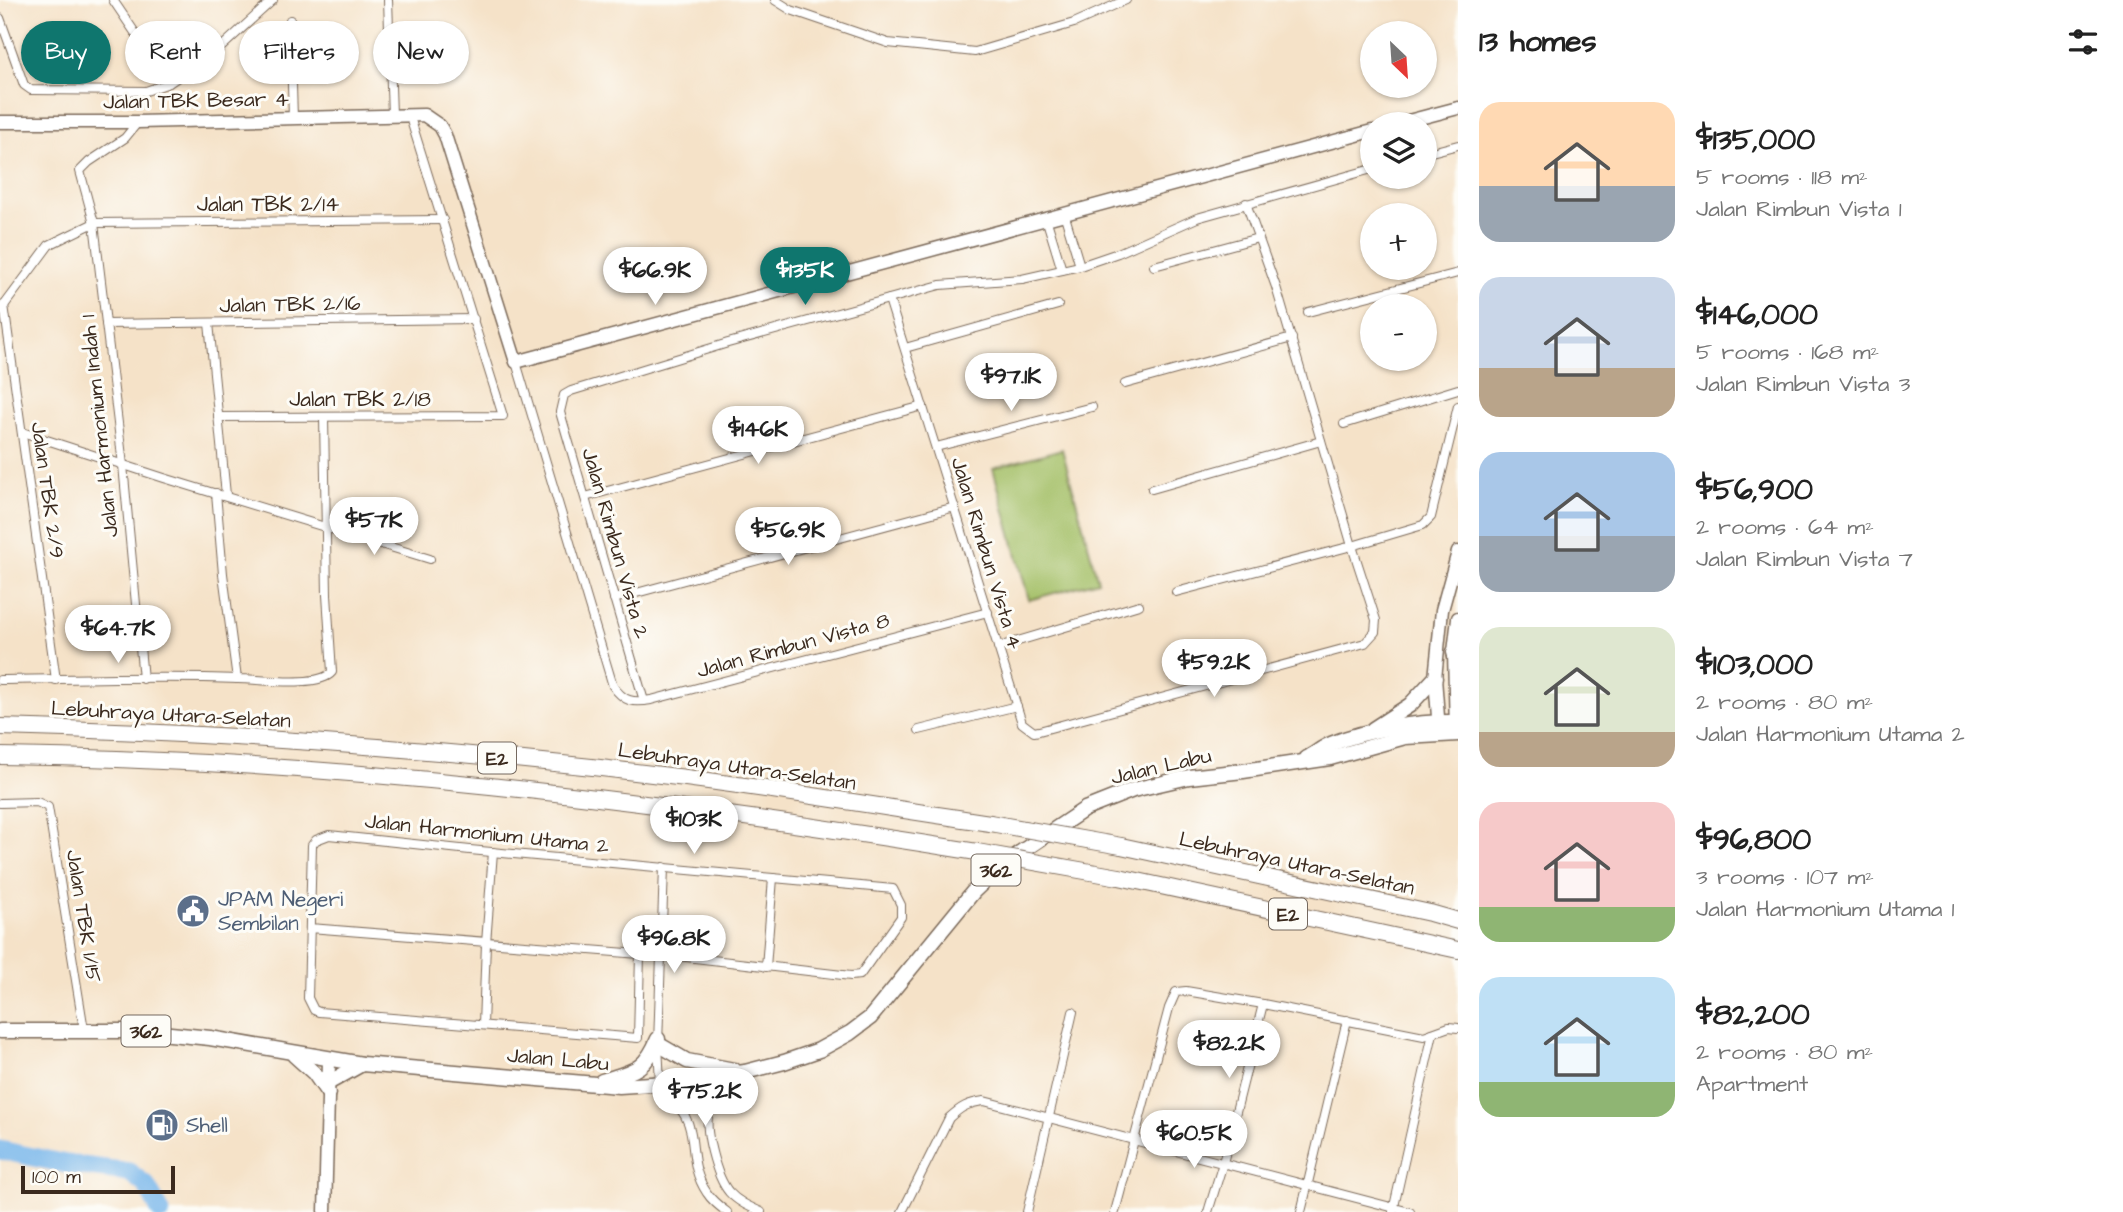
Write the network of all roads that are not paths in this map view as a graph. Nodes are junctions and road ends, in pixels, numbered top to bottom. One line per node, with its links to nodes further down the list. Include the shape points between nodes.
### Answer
1 (113, 0): 8 (street)
2 (273, 0): 9 (street)
3 (388, 0): 14 (street)
4 (775, 0): 5 (street, via 791,10 888,43 975,52 1074,23)
5 (1126, 0)
6 (0, 18): 10 (street, via 24,85 31,90 146,91)
7 (290, 20): 15 (street)
8 (127, 21)
9 (225, 44)
10 (166, 84)
11 (1458, 108): 13 (street)
12 (409, 114): 14 (street, Jalan TBK Besar 4); 25 (street); 41 (street, via 424,115 445,135)
13 (1437, 114)
14 (392, 115): 15 (street, Jalan TBK Besar 4)
15 (293, 118): 16 (street, Jalan TBK Besar 4)
16 (138, 121): 17 (street, Jalan TBK Besar 4); 26 (street, Jalan Harmonium Indah 1, via 125,138 80,171)
17 (0, 122)
18 (1360, 134): 23 (street)
19 (1458, 145): 20 (street)
20 (1437, 151)
21 (1360, 172): 22 (street)
22 (1247, 203): 27 (street); 28 (street, via 1197,218)
23 (1064, 213): 24 (street); 28 (street)
24 (1046, 218): 30 (street); 41 (street)
25 (443, 220): 26 (street, Jalan TBK 2/14); 36 (street)
26 (94, 223): 34 (street, via 49,245); 38 (street, Jalan Harmonium Indah 1)
27 (1258, 237): 29 (street); 39 (street)
28 (1080, 266): 30 (street)
29 (1154, 266)
30 (1062, 270): 32 (street, via 1022,279 940,285)
31 (1458, 273): 35 (street)
32 (889, 299): 40 (street, Jalan Rimbun Vista 4); 57 (street, Jalan Rimbun Vista 2, via 727,343 564,395 560,412)
33 (1058, 305): 40 (street)
34 (2, 308): 50 (street, Jalan TBK 2/9)
35 (1308, 312)
36 (474, 319): 37 (street, Jalan TBK 2/16); 48 (street, Jalan TBK 2/18, via 503,416)
37 (209, 323): 38 (street, Jalan TBK 2/16); 47 (street)
38 (106, 324): 53 (street, Jalan Harmonium Indah 1)
39 (1292, 338): 42 (street); 51 (street)
40 (905, 348): 44 (street, Jalan Rimbun Vista 4)
41 (516, 362): 75 (street, via 613,686 620,696)
42 (1125, 384)
43 (1458, 389): 49 (street)
44 (923, 406): 52 (street, Jalan Rimbun Vista 4); 57 (street)
45 (1458, 406): 60 (street, via 1431,517 1418,528)
46 (1093, 407): 52 (street)
47 (218, 417): 48 (street, Jalan TBK 2/18); 56 (street)
48 (324, 417): 59 (street)
49 (1345, 425)
50 (22, 432): 53 (street); 74 (street, Jalan TBK 2/9)
51 (1321, 441): 54 (street); 60 (street)
52 (936, 447): 58 (street, Jalan Rimbun Vista 4)
53 (123, 465): 55 (street); 71 (street, Jalan Harmonium Indah 1)
54 (1152, 489)
55 (216, 493): 56 (street); 72 (street)
56 (226, 495): 59 (street)
57 (585, 498): 64 (street, Jalan Rimbun Vista 2)
58 (955, 507): 64 (street); 66 (street, Jalan Rimbun Vista 4)
59 (326, 527): 62 (street); 72 (street, via 332,672 320,680)
60 (1352, 546): 63 (street); 76 (street, Jalan Rimbun Vista 4, via 1376,620 1375,632 1364,643 1034,732 1022,723)
61 (1458, 552): 70 (street, via 1442,610)
62 (430, 559)
63 (1176, 592)
64 (614, 599): 75 (street, Jalan Rimbun Vista 2)
65 (1139, 605): 68 (street)
66 (988, 612): 68 (street, Jalan Rimbun Vista 4); 75 (street, Jalan Rimbun Vista 8)
67 (1458, 618): 69 (street)
68 (998, 647): 76 (street, Jalan Rimbun Vista 4)
69 (1456, 659): 79 (street)
70 (1435, 678): 78 (street); 81 (main road, via 1410,705)
71 (143, 679): 72 (street); 74 (street)
72 (237, 679)
73 (0, 680): 74 (street)
74 (57, 680)
75 (643, 701)
76 (1017, 706): 80 (street)
77 (0, 727): 88 (highway, Lebuhraya Utara–Selatan / E2, bridge, via 221,737 525,760 688,778 1121,846)
78 (1438, 728): 79 (main road, Jalan Labu / 362); 81 (main road, Jalan Labu / 362, via 1415,724); 83 (main road, Jalan Labu / 362)
79 (1457, 728)
80 (919, 730)
81 (1366, 734): 83 (main road, Jalan Labu / 362, via 1330,744)
82 (0, 756): 91 (highway, E2, bridge, via 371,773 784,821 1119,877)
83 (1303, 761): 106 (main road, Jalan Labu / 362, via 1178,780 1133,790 1084,809 1000,866 973,892 870,1018 807,1054)
84 (0, 803): 99 (street, Jalan TBK 1/15, via 37,802 48,807)
85 (493, 852): 86 (street, Jalan Harmonium Utama 2); 89 (street, Jalan Harmonium Utama 2, via 322,836 312,845); 90 (street)
86 (664, 867): 87 (street, Jalan Harmonium Utama 2); 92 (street)
87 (773, 878): 93 (street); 93 (street, Jalan Harmonium Utama 2, via 893,889 901,917 860,975)
88 (1458, 921)
89 (310, 928): 90 (street); 97 (street, via 308,998 314,1010)
90 (486, 943): 97 (street); 97 (street, via 640,954 638,1038)
91 (1458, 950)
92 (660, 954): 93 (street); 102 (street)
93 (766, 967)
94 (1264, 1004): 96 (street); 111 (street, via 1176,992); 112 (street)
95 (1073, 1012): 110 (street)
96 (1347, 1020): 101 (street, via 1424,1036); 113 (street)
97 (483, 1025)
98 (1458, 1028): 101 (street)
99 (84, 1030): 100 (main road, Jalan Labu / 362); 103 (main road, Jalan Labu / 362, via 210,1038)
100 (0, 1031)
101 (1433, 1033): 114 (street)
102 (658, 1041): 106 (main road, via 687,1061); 107 (main road, via 642,1065); 108 (street)
103 (291, 1053): 104 (main road, Jalan Labu / 362); 109 (main road)
104 (329, 1060): 105 (main road, Jalan Labu / 362); 109 (street)
105 (362, 1064): 107 (main road, Jalan Labu / 362); 109 (main road)
106 (746, 1072): 108 (main road, Jalan Labu / 362); 117 (street, via 710,1111 708,1136 728,1191)
107 (594, 1084): 108 (main road, Jalan Labu / 362)
108 (653, 1084): 116 (street, via 688,1120 698,1174 708,1195)
109 (328, 1088): 115 (street)
110 (1050, 1118): 111 (street); 118 (street, via 984,1101 959,1108 949,1118); 119 (street)
111 (1134, 1140): 112 (street); 120 (street)
112 (1223, 1163): 113 (street); 121 (street)
113 (1307, 1185): 114 (street); 122 (street)
114 (1394, 1210): 123 (street)
115 (325, 1212)
116 (727, 1212)
117 (761, 1212)
118 (902, 1212)
119 (1027, 1212)
120 (1115, 1212)
121 (1208, 1212)
122 (1301, 1212)
123 (1410, 1212)

